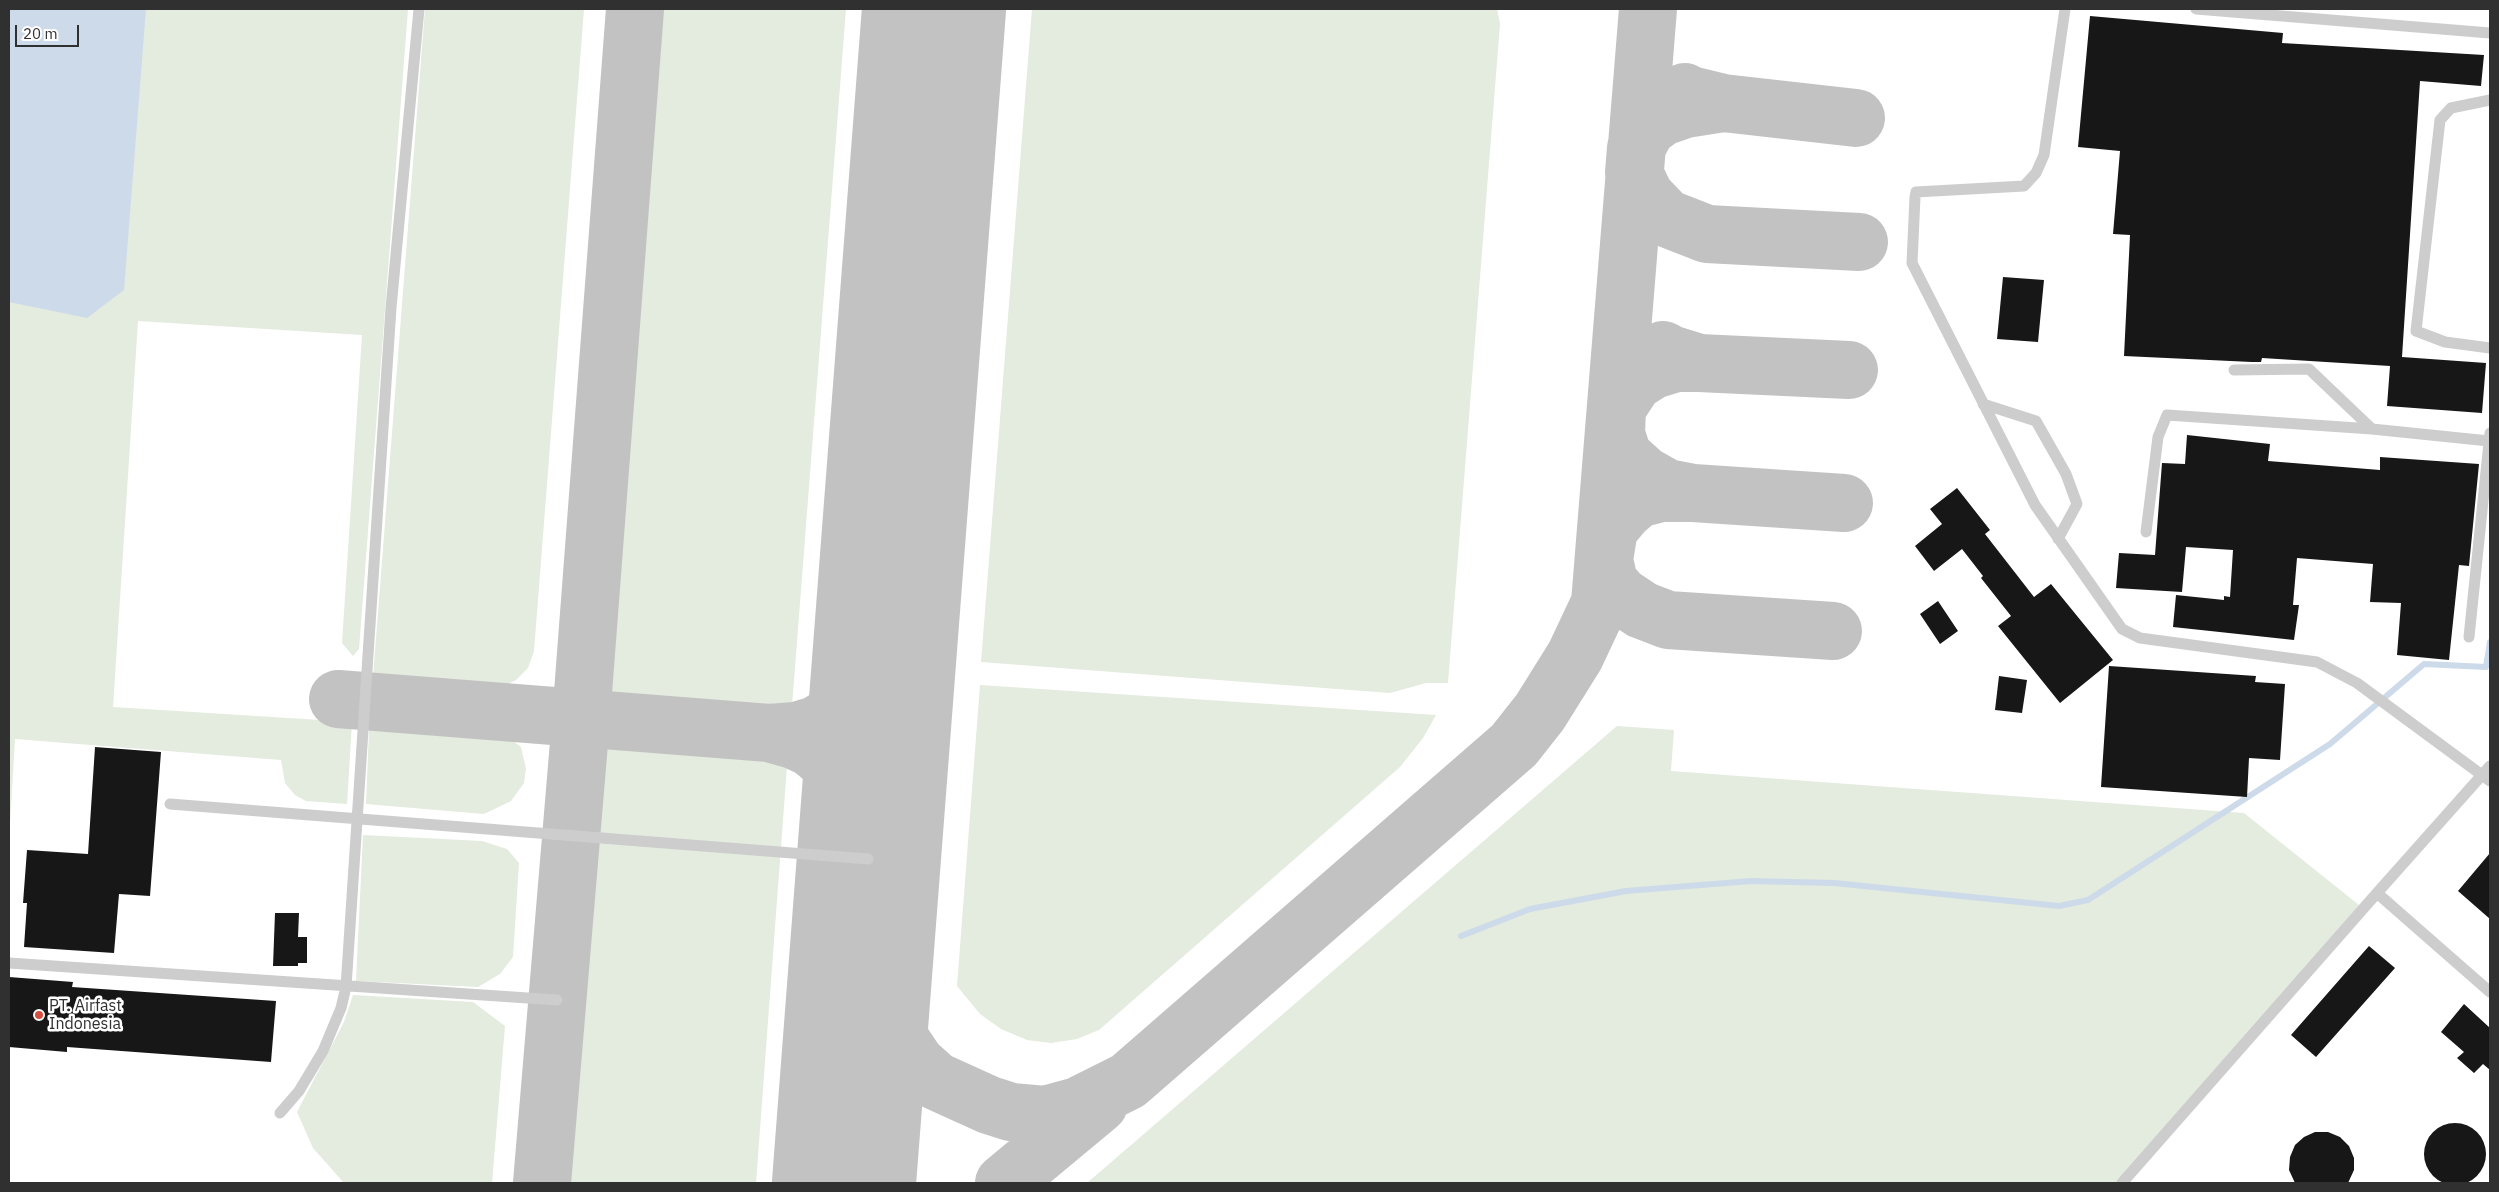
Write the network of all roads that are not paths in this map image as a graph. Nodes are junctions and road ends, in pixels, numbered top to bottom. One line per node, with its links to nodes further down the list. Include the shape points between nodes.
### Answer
1 (419, 9): 16 (lane, via 391,308)
2 (2065, 9): 8 (lane, via 2044,155 2036,173 2024,186 1916,192 1912,263)
3 (2196, 9): 4 (lane)
4 (2490, 33)
5 (2490, 100): 6 (lane, via 2450,108 2440,120 2416,331 2445,342)
6 (2490, 348)
7 (2234, 370): 9 (lane, via 2309,369)
8 (1983, 404): 12 (lane, via 2034,505); 12 (lane, via 2036,422 2066,474 2077,504)
9 (2372, 429): 10 (lane); 11 (lane, via 2167,415 2158,437)
10 (2490, 437): 13 (lane)
11 (2146, 532)
12 (2058, 539): 14 (lane, via 2122,629 2140,638 2318,662 2357,683)
13 (2469, 637)
14 (2488, 773): 18 (lane)
15 (170, 804): 16 (lane)
16 (356, 818): 17 (lane); 20 (lane)
17 (868, 859)
18 (2377, 893): 21 (lane); 24 (lane)
19 (9, 963): 20 (lane)
20 (346, 988): 22 (lane); 23 (lane, via 323,1051)
21 (2490, 992)
22 (558, 1000)
23 (280, 1113)
24 (2122, 1183)

